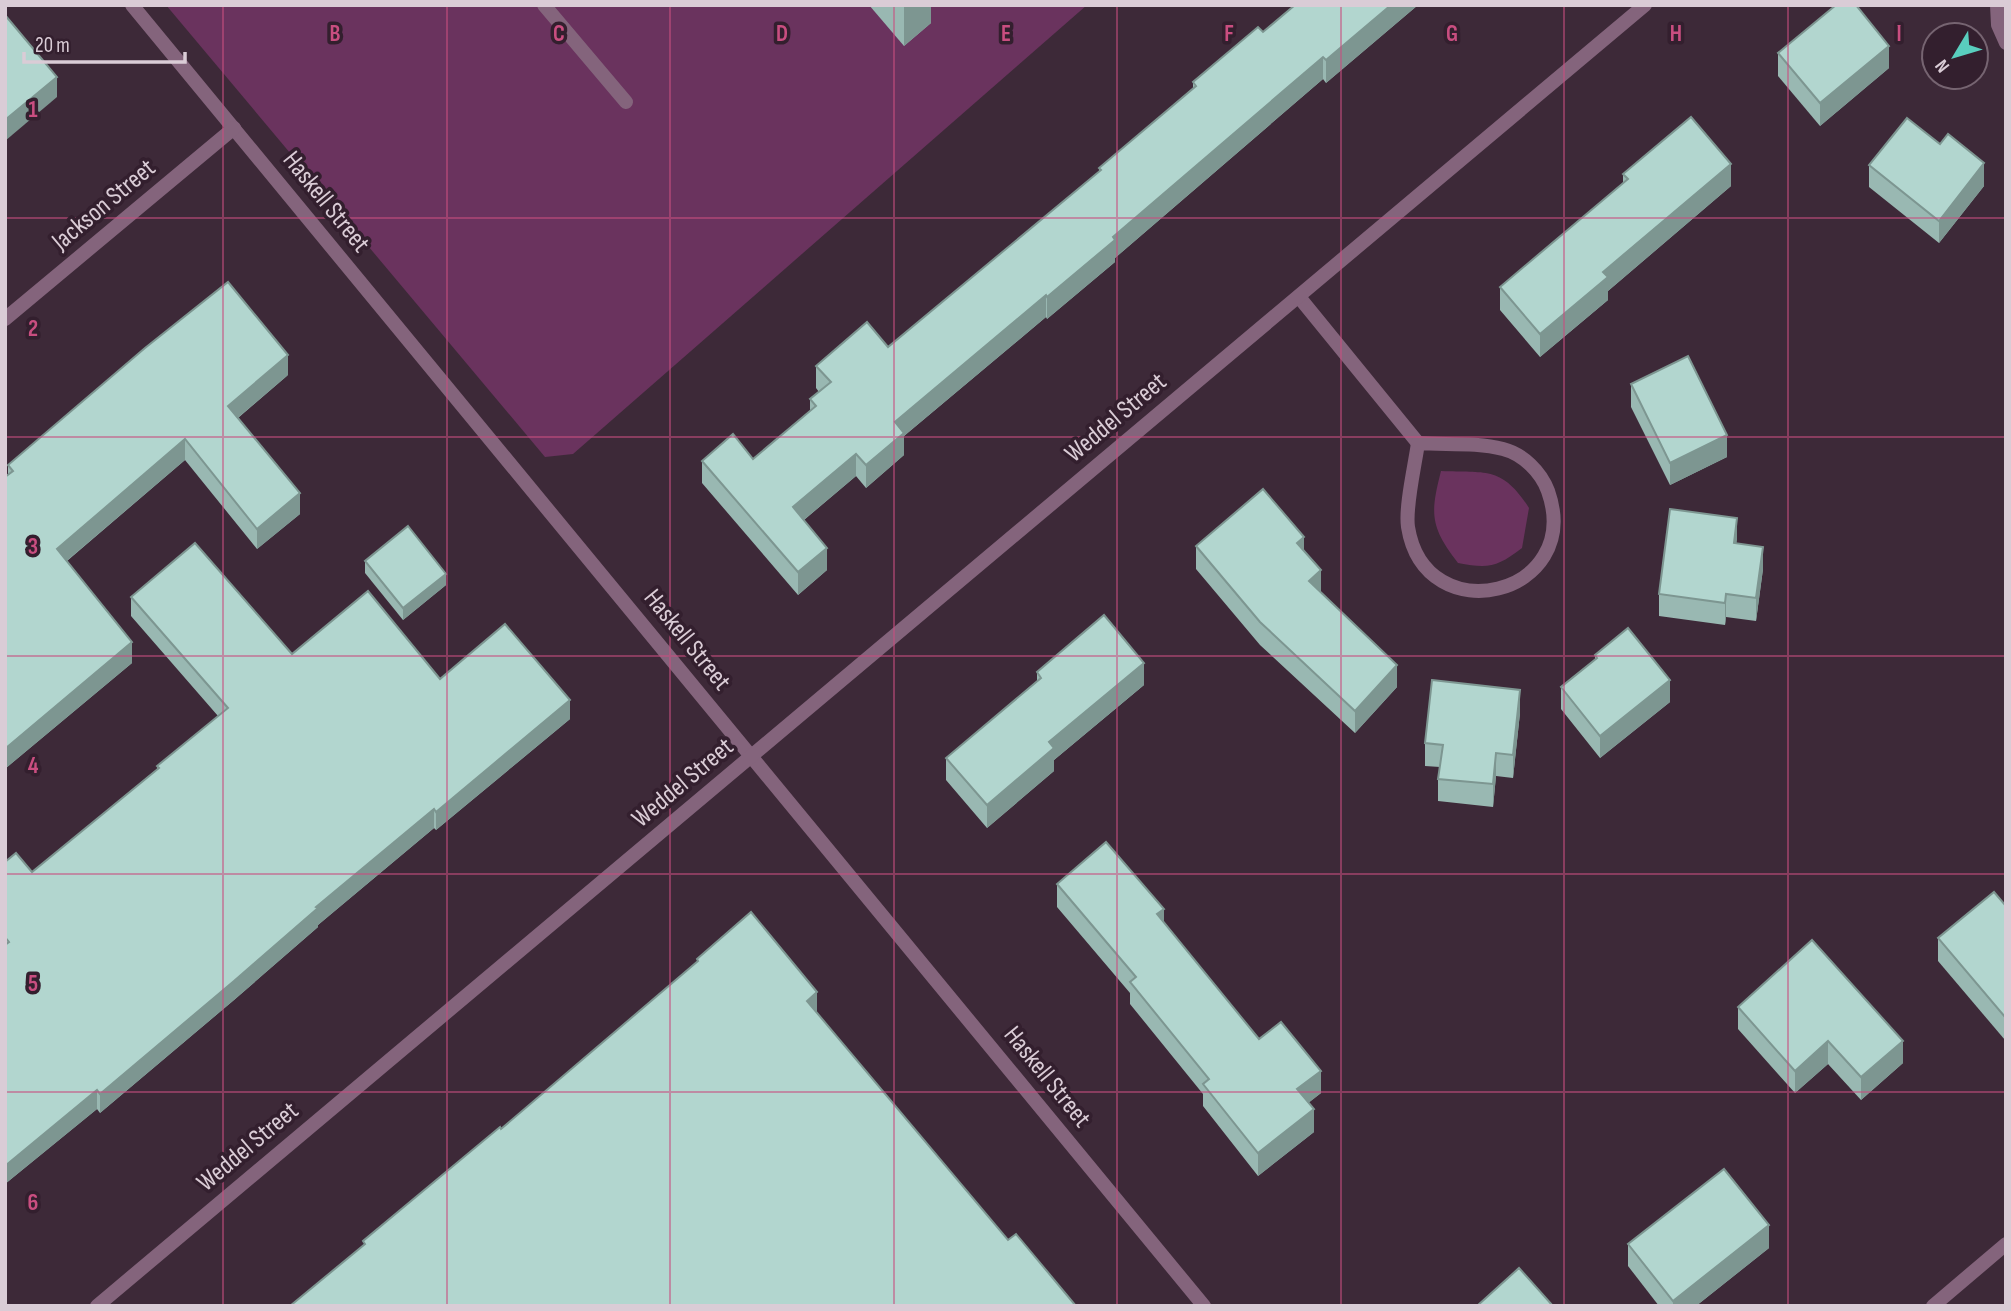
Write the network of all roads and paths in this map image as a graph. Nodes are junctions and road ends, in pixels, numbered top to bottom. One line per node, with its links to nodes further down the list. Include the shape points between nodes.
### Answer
1 (132, 5): 7 (street, Haskell Street)
2 (544, 5): 6 (street)
3 (1645, 5): 8 (street, Weddel Street)
4 (1997, 5): 5 (street, via 1998,25)
5 (2006, 43)
6 (626, 102)
7 (234, 128): 9 (street, Jackson Street); 11 (street, Haskell Street)
8 (1298, 297): 10 (street); 11 (street, Weddel Street)
9 (5, 319)
10 (1418, 443): 10 (street, via 1407,525 1425,566 1442,581 1485,593 1530,574 1546,554 1553,530 1552,505 1544,481 1527,461 1505,449)
11 (751, 757): 13 (street, Weddel Street); 14 (street, Haskell Street)
12 (2006, 1244): 15 (street)
13 (97, 1306)
14 (1203, 1306)
15 (1933, 1306)

